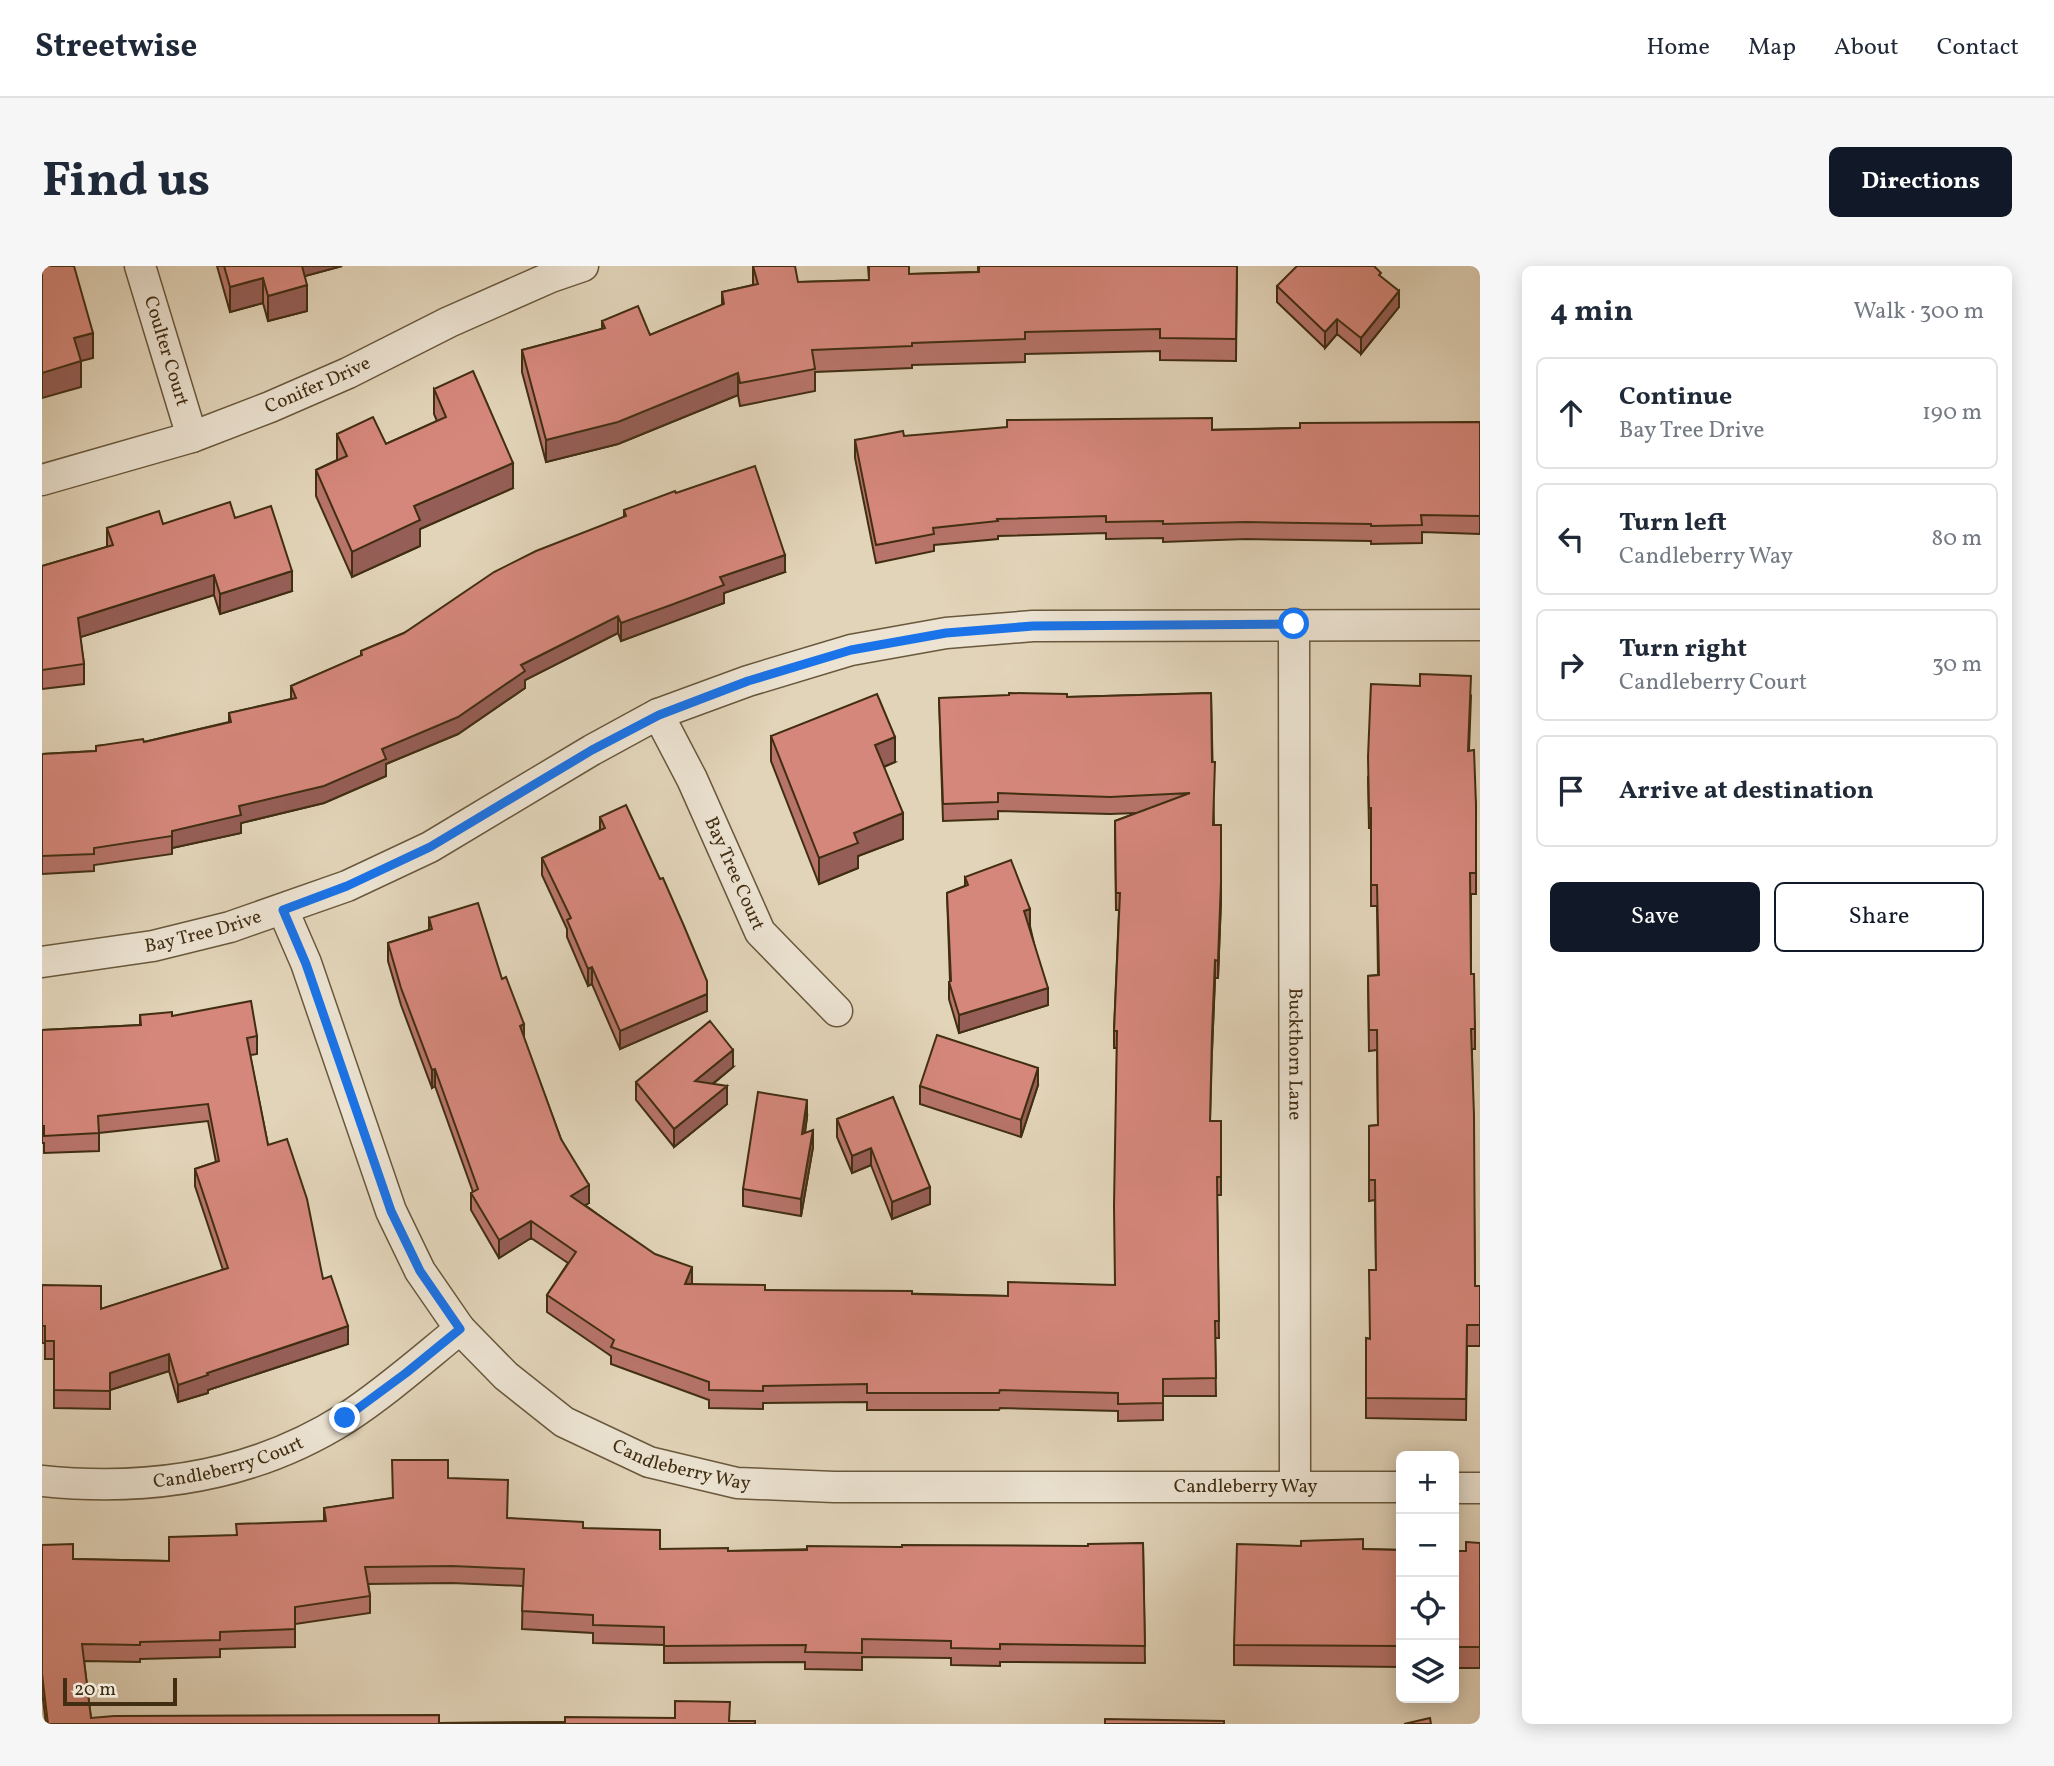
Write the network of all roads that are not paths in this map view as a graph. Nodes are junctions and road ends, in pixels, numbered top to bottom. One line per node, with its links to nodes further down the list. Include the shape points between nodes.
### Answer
1 (140, 266): 3 (street, Coulter Court)
2 (583, 266): 3 (street, Conifer Drive, via 449,322 348,373)
3 (192, 437): 4 (street, Conifer Drive)
4 (42, 480)
5 (1294, 624): 6 (street, Bay Tree Drive); 7 (street, Bay Tree Drive, via 1033,626 946,633 851,650 748,681); 13 (street, Buckthorn Lane)
6 (1480, 625)
7 (659, 715): 8 (street, Bay Tree Drive, via 430,847); 10 (street, Bay Tree Court, via 760,932)
8 (283, 910): 9 (street, Bay Tree Drive, via 153,946); 11 (street, Candleberry Way, via 391,1211 420,1271)
9 (42, 962)
10 (837, 1010)
11 (460, 1329): 12 (street, Candleberry Court, via 345,1418 277,1455 211,1475 147,1483); 13 (street, Candleberry Way, via 506,1376 564,1422 649,1462 737,1483)
12 (42, 1482)
13 (1295, 1486): 14 (street, Candleberry Way)
14 (1396, 1487)
15 (1459, 1488): 16 (street)
16 (1480, 1488)

